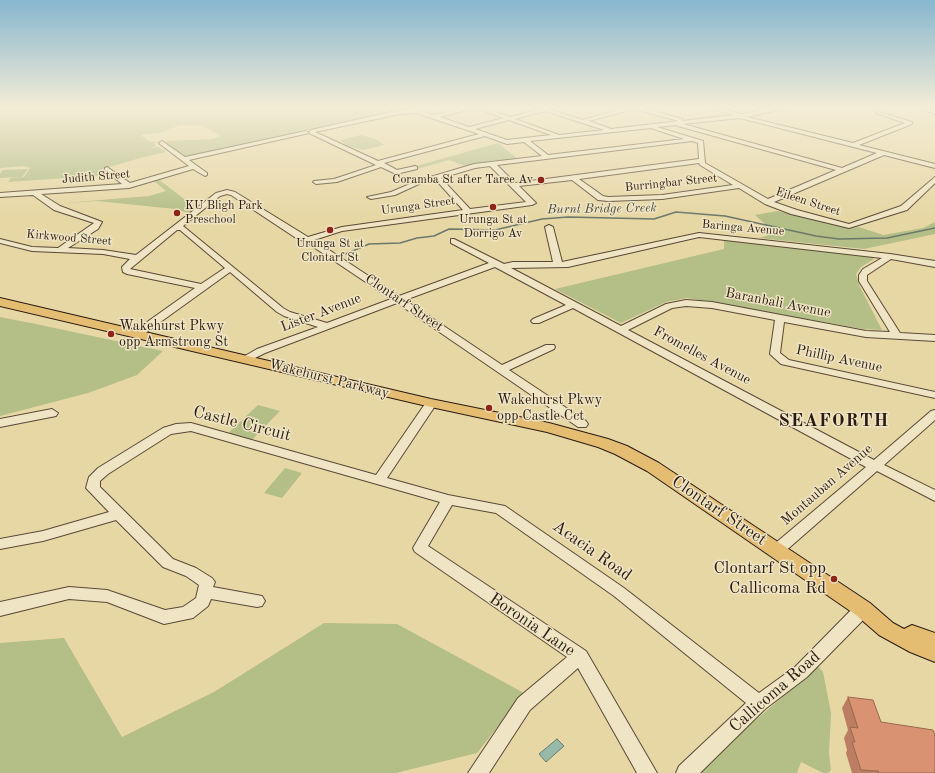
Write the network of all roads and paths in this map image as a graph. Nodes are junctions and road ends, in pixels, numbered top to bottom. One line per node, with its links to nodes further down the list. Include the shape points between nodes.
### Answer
1 (258, 143): 14 (street)
2 (334, 143): 16 (street)
3 (455, 143): 16 (street)
4 (529, 143): 13 (street)
5 (670, 143): 13 (street)
6 (702, 143): 15 (street)
7 (747, 143): 22 (street)
8 (846, 143): 11 (street)
9 (859, 143): 11 (street)
10 (162, 144): 14 (street)
11 (854, 145): 12 (street)
12 (883, 153): 18 (street); 22 (street)
13 (548, 158): 17 (street)
14 (183, 159): 19 (street)
15 (700, 161): 25 (street); 30 (street, Eileen Street)
16 (380, 164): 20 (street, via 396,172); 27 (street, via 335,181)
17 (492, 164): 24 (street, via 462,169); 28 (street)
18 (935, 166)
19 (192, 167): 23 (street); 29 (street, Judith Street)
20 (415, 168)
21 (107, 169): 29 (street)
22 (842, 170): 34 (street)
23 (205, 174)
24 (437, 177): 33 (street, via 393,194); 35 (street)
25 (573, 177): 28 (street); 30 (street, Burringbar Street, via 604,199 662,197)
26 (935, 179): 34 (street, Eileen Street, via 904,208 849,226 794,212)
27 (316, 182)
28 (514, 185): 35 (street, Urunga Street, via 532,203)
29 (129, 186): 31 (street, Judith Street)
30 (739, 186): 34 (street, Eileen Street)
31 (35, 193): 32 (street, Judith Street); 41 (street, via 57,208 98,222 95,227)
32 (0, 195)
33 (371, 197)
34 (768, 202)
35 (468, 211): 38 (street, Urunga Street, via 342,229)
36 (549, 227): 44 (street)
37 (176, 228): 38 (street, Clontarf Street, via 227,189); 43 (street); 47 (street, via 182,228)
38 (309, 240): 49 (street, Clontarf Street)
39 (0, 241): 41 (street, Kirkwood Street, via 32,249)
40 (454, 241): 46 (street, Fromelles Avenue)
41 (58, 251): 43 (street, Kirkwood Street, via 103,252)
42 (890, 256): 44 (street, Baringa Avenue, via 699,235 580,262); 45 (street, Baringa Avenue); 57 (street, via 866,271 863,281)
43 (137, 258): 48 (street, via 126,270)
44 (558, 264): 46 (street, Baringa Avenue)
45 (935, 264)
46 (500, 265): 49 (street, Lister Avenue); 51 (street, Fromelles Avenue)
47 (230, 268): 48 (street); 54 (street, via 280,310)
48 (202, 287): 56 (street)
49 (398, 299): 54 (street, Lister Avenue); 61 (street, Clontarf Street)
50 (0, 302): 56 (main road, Wakehurst Parkway)
51 (573, 305): 53 (street); 55 (street, Fromelles Avenue)
52 (780, 318): 55 (street, Baranbali Avenue, via 712,305 681,303 669,306); 57 (street, Baranbali Avenue, via 866,334); 62 (street, Phillip Avenue, via 775,354 785,362)
53 (536, 321)
54 (326, 326): 60 (street, Lister Avenue)
55 (621, 330): 68 (street, Fromelles Avenue)
56 (137, 334): 60 (main road, Wakehurst Parkway)
57 (897, 336): 58 (street, Baranbali Avenue)
58 (935, 338)
59 (550, 347): 61 (street)
60 (247, 359): 63 (main road, Wakehurst Parkway)
61 (503, 369): 67 (street, Clontarf Street)
62 (935, 395)
63 (431, 403): 69 (main road, Wakehurst Parkway, via 588,438 621,450); 70 (street)
64 (52, 413): 66 (street)
65 (935, 414): 68 (street, Montauban Avenue)
66 (0, 424)
67 (582, 424)
68 (875, 466): 71 (street, Fromelles Avenue); 75 (street, Montauban Avenue)
69 (653, 467): 75 (main road, Clontarf Street)
70 (379, 480): 72 (street, Acacia Road); 73 (street, Castle Circuit, via 191,427 176,428 103,471 94,480 93,488)
71 (935, 496)
72 (448, 500): 82 (street, Boronia Lane, via 420,548); 83 (street, Acacia Road, via 500,509 619,592)
73 (119, 514): 74 (street, via 56,533); 76 (street, Castle Circuit, via 168,564 191,572 207,582)
74 (0, 544)
75 (777, 550): 79 (main road, Clontarf Street)
76 (205, 592): 77 (street); 78 (street, via 203,601 187,613 164,617 107,596 69,593)
77 (257, 601)
78 (0, 609)
79 (863, 609): 80 (main road, Clontarf Street); 81 (main road, Clontarf Street, via 886,629); 83 (street, Callicoma Road, via 801,672)
80 (935, 642)
81 (935, 653)
82 (580, 656): 84 (street, via 524,704); 85 (street, Boronia Lane)
83 (759, 703): 86 (street, Callicoma Road)
84 (478, 773)
85 (647, 773)
86 (686, 773)

